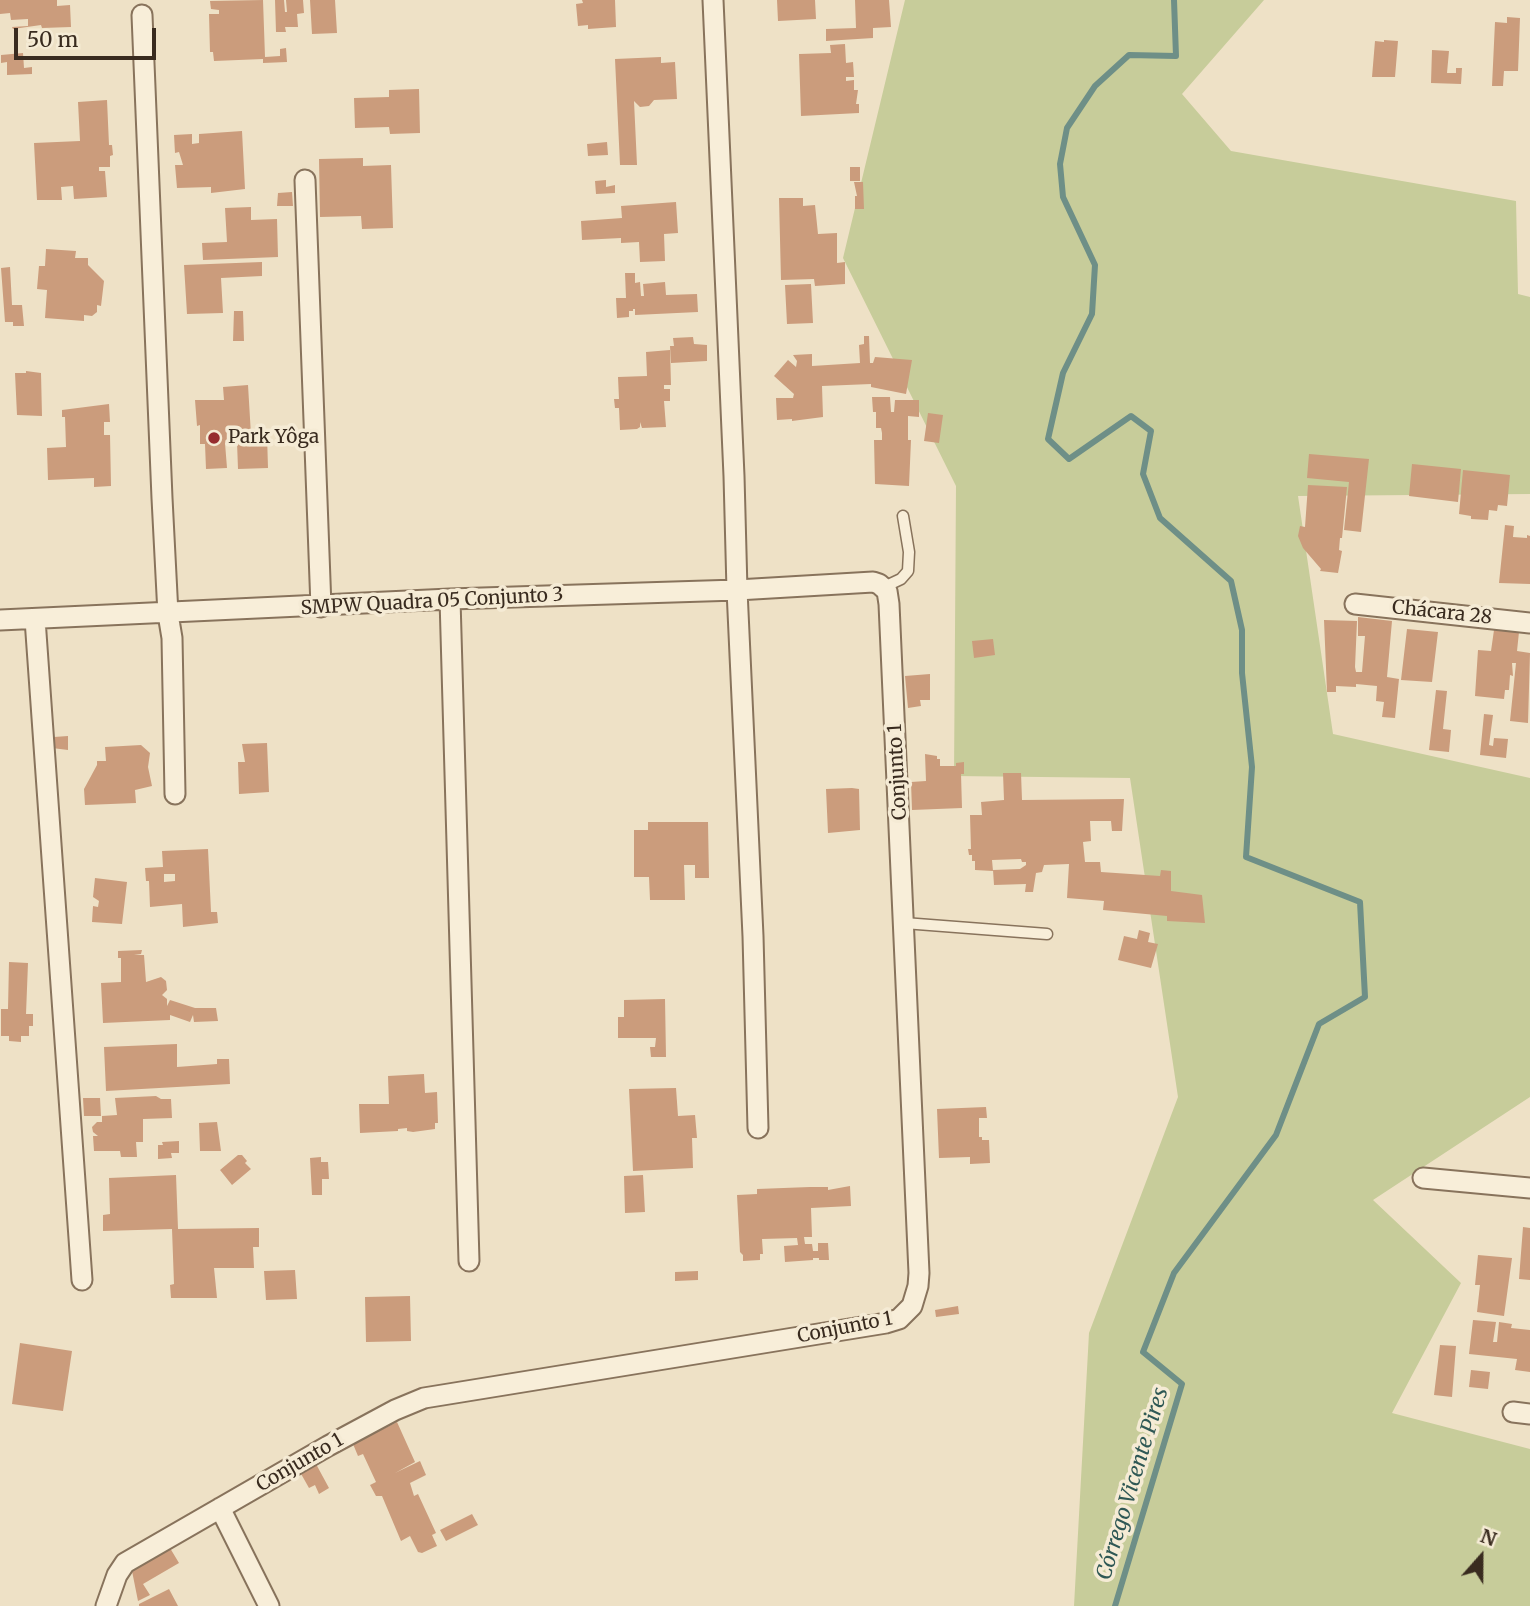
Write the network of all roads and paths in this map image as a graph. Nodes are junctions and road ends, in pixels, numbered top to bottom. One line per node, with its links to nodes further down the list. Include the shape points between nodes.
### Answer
1 (713, 0): 6 (street)
2 (142, 15): 10 (street)
3 (305, 180): 9 (street)
4 (904, 516): 5 (lane, via 908,571 901,579)
5 (874, 585): 6 (street, SMPW Quadra 05 Conjunto 3); 15 (street, Conjunto 1, via 887,591 889,604)
6 (737, 590): 7 (street, SMPW Quadra 05 Conjunto 3); 17 (street)
7 (450, 599): 9 (street, SMPW Quadra 05 Conjunto 3); 20 (street)
8 (1355, 604): 13 (street, Chácara 28)
9 (321, 607): 10 (street, SMPW Quadra 05 Conjunto 3)
10 (168, 614): 11 (street, SMPW Quadra 05 Conjunto 3); 14 (street)
11 (35, 619): 12 (street, SMPW Quadra 05 Conjunto 3); 21 (street)
12 (0, 620)
13 (1530, 623)
14 (175, 794)
15 (904, 923): 16 (lane); 22 (street, Conjunto 1, via 919,1273 916,1295 900,1319 424,1398)
16 (1047, 933)
17 (758, 1128)
18 (1423, 1178): 19 (street)
19 (1530, 1188)
20 (469, 1262)
21 (82, 1280)
22 (220, 1508): 23 (street, Conjunto 1, via 125,1563); 24 (street)
23 (106, 1606)
24 (269, 1606)

